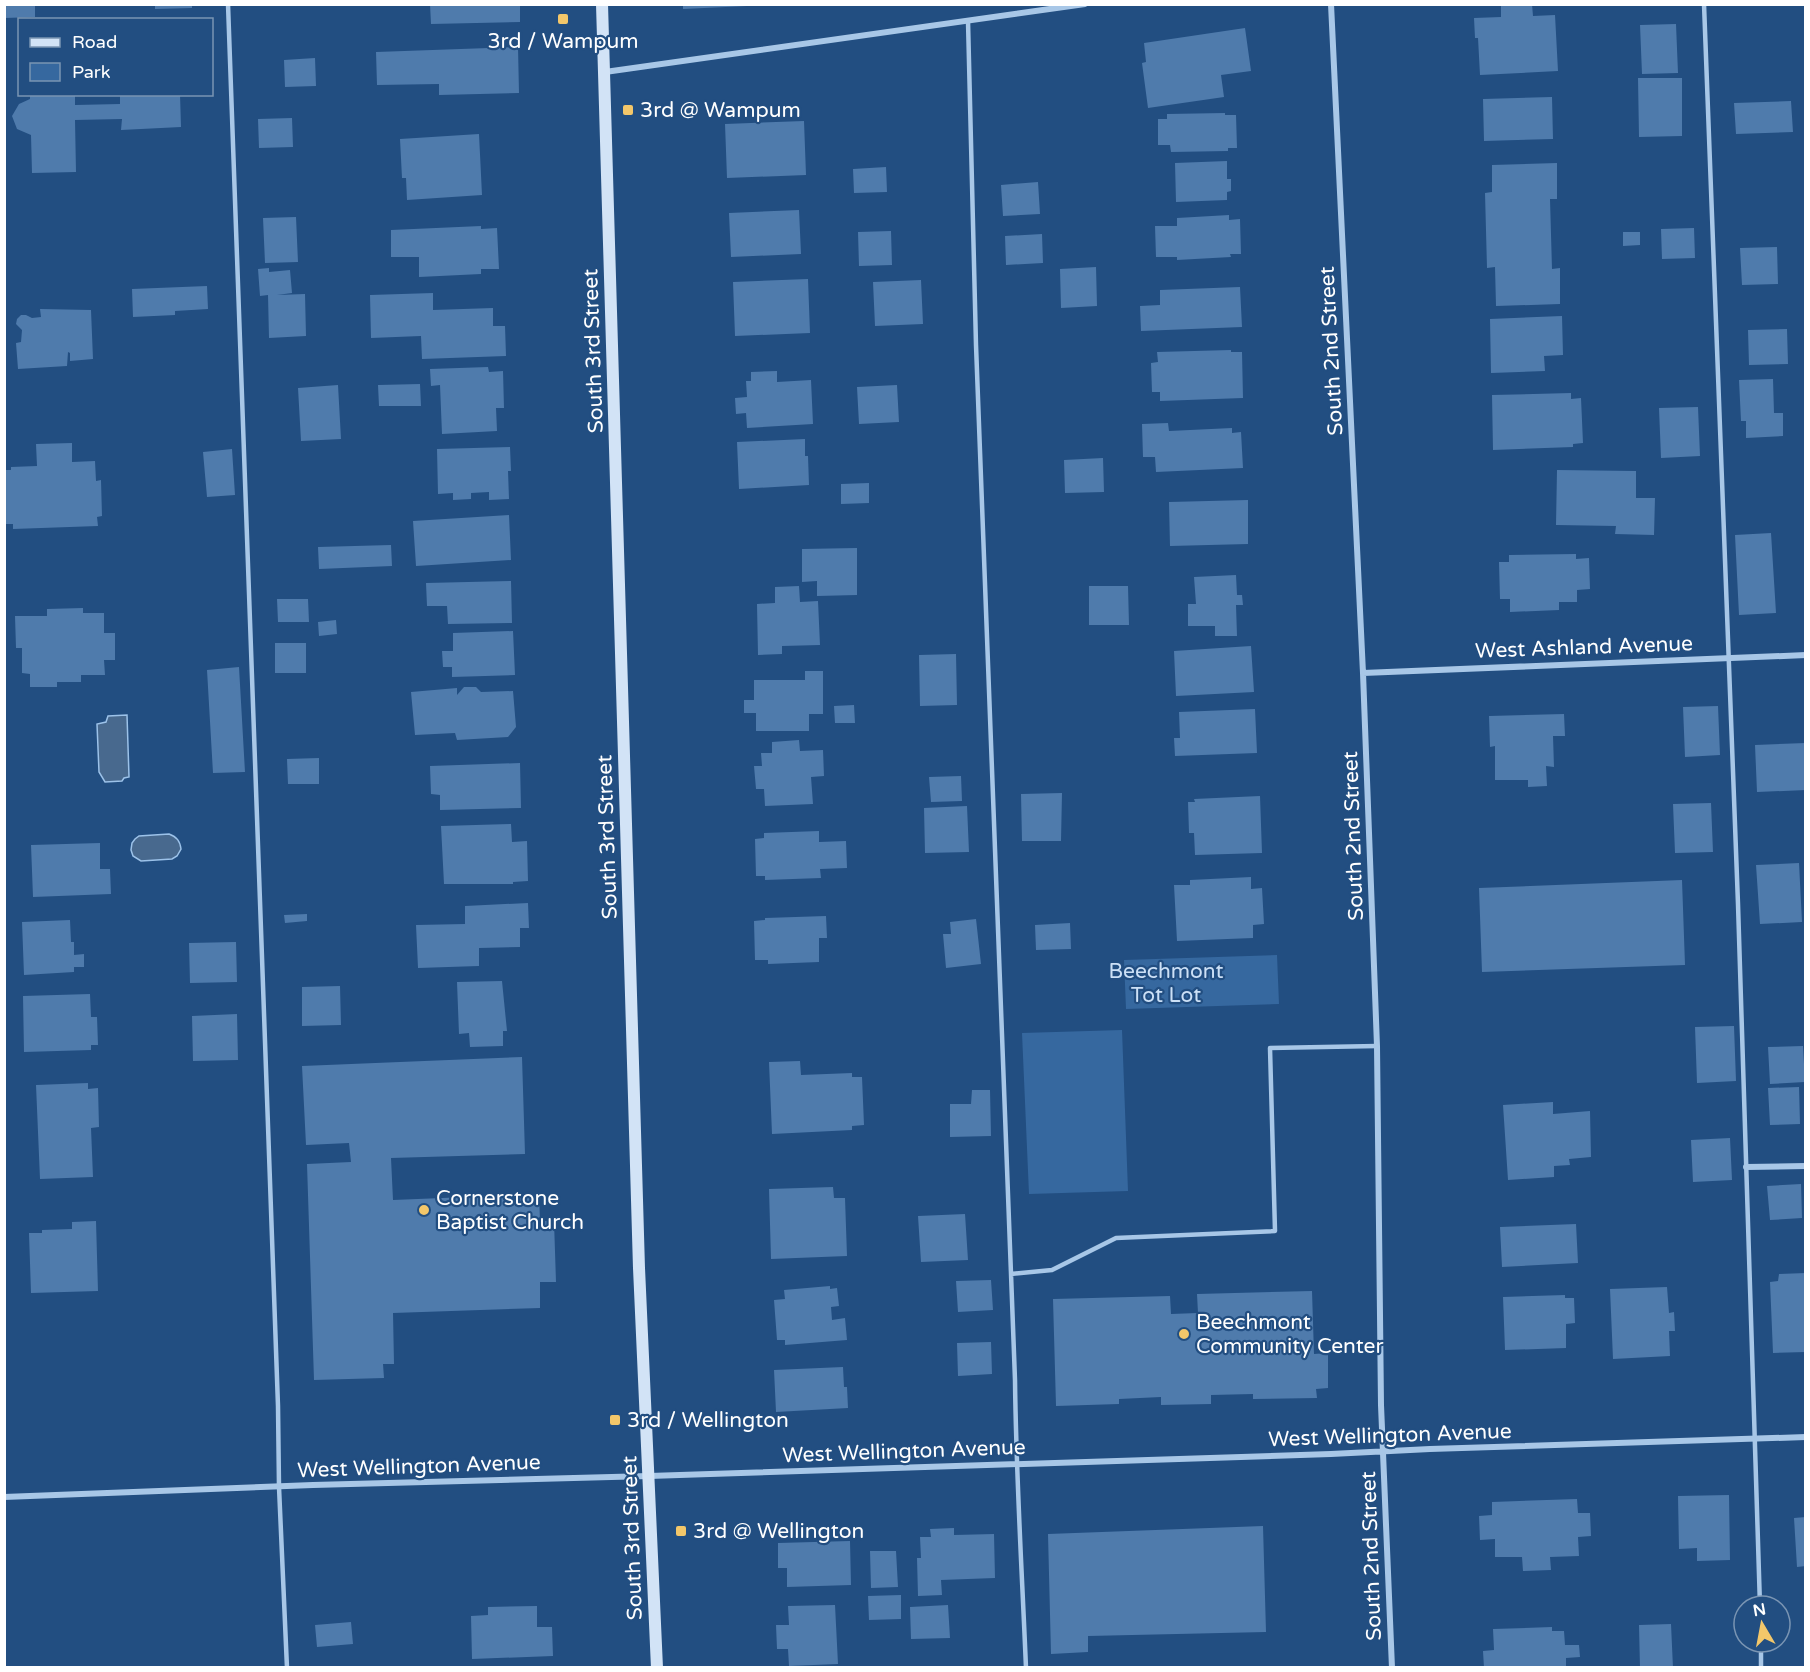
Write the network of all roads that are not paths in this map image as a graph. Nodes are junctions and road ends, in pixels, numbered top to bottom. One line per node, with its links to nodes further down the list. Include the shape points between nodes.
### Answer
1 (228, 4): 20 (lane)
2 (602, 4): 7 (main road, South 3rd Street)
3 (1085, 4): 6 (street)
4 (1331, 4): 10 (street, South 2nd Street)
5 (1704, 4): 9 (lane)
6 (968, 21): 7 (street); 14 (lane, via 976,345)
7 (605, 72): 19 (main road, South 3rd Street, via 638,1244)
8 (1806, 655): 9 (street, West Ashland Avenue)
9 (1728, 658): 10 (street, West Ashland Avenue); 13 (lane)
10 (1363, 673): 11 (street, South 2nd Street)
11 (1377, 1046): 14 (lane, via 1270,1048 1275,1231 1116,1238 1052,1270); 17 (street, South 2nd Street)
12 (1806, 1166): 13 (street)
13 (1746, 1167): 16 (lane)
14 (1011, 1274): 18 (lane)
15 (1806, 1437): 16 (street, West Wellington Avenue)
16 (1755, 1439): 17 (street, West Wellington Avenue); 22 (lane)
17 (1383, 1451): 18 (street, West Wellington Avenue); 26 (street, South 2nd Street)
18 (1016, 1464): 19 (street, West Wellington Avenue); 25 (lane)
19 (649, 1476): 20 (street, West Wellington Avenue); 24 (main road, South 3rd Street)
20 (279, 1487): 21 (street, West Wellington Avenue); 23 (lane)
21 (4, 1497)
22 (1760, 1594)
23 (287, 1668)
24 (657, 1668)
25 (1026, 1668)
26 (1392, 1668)

